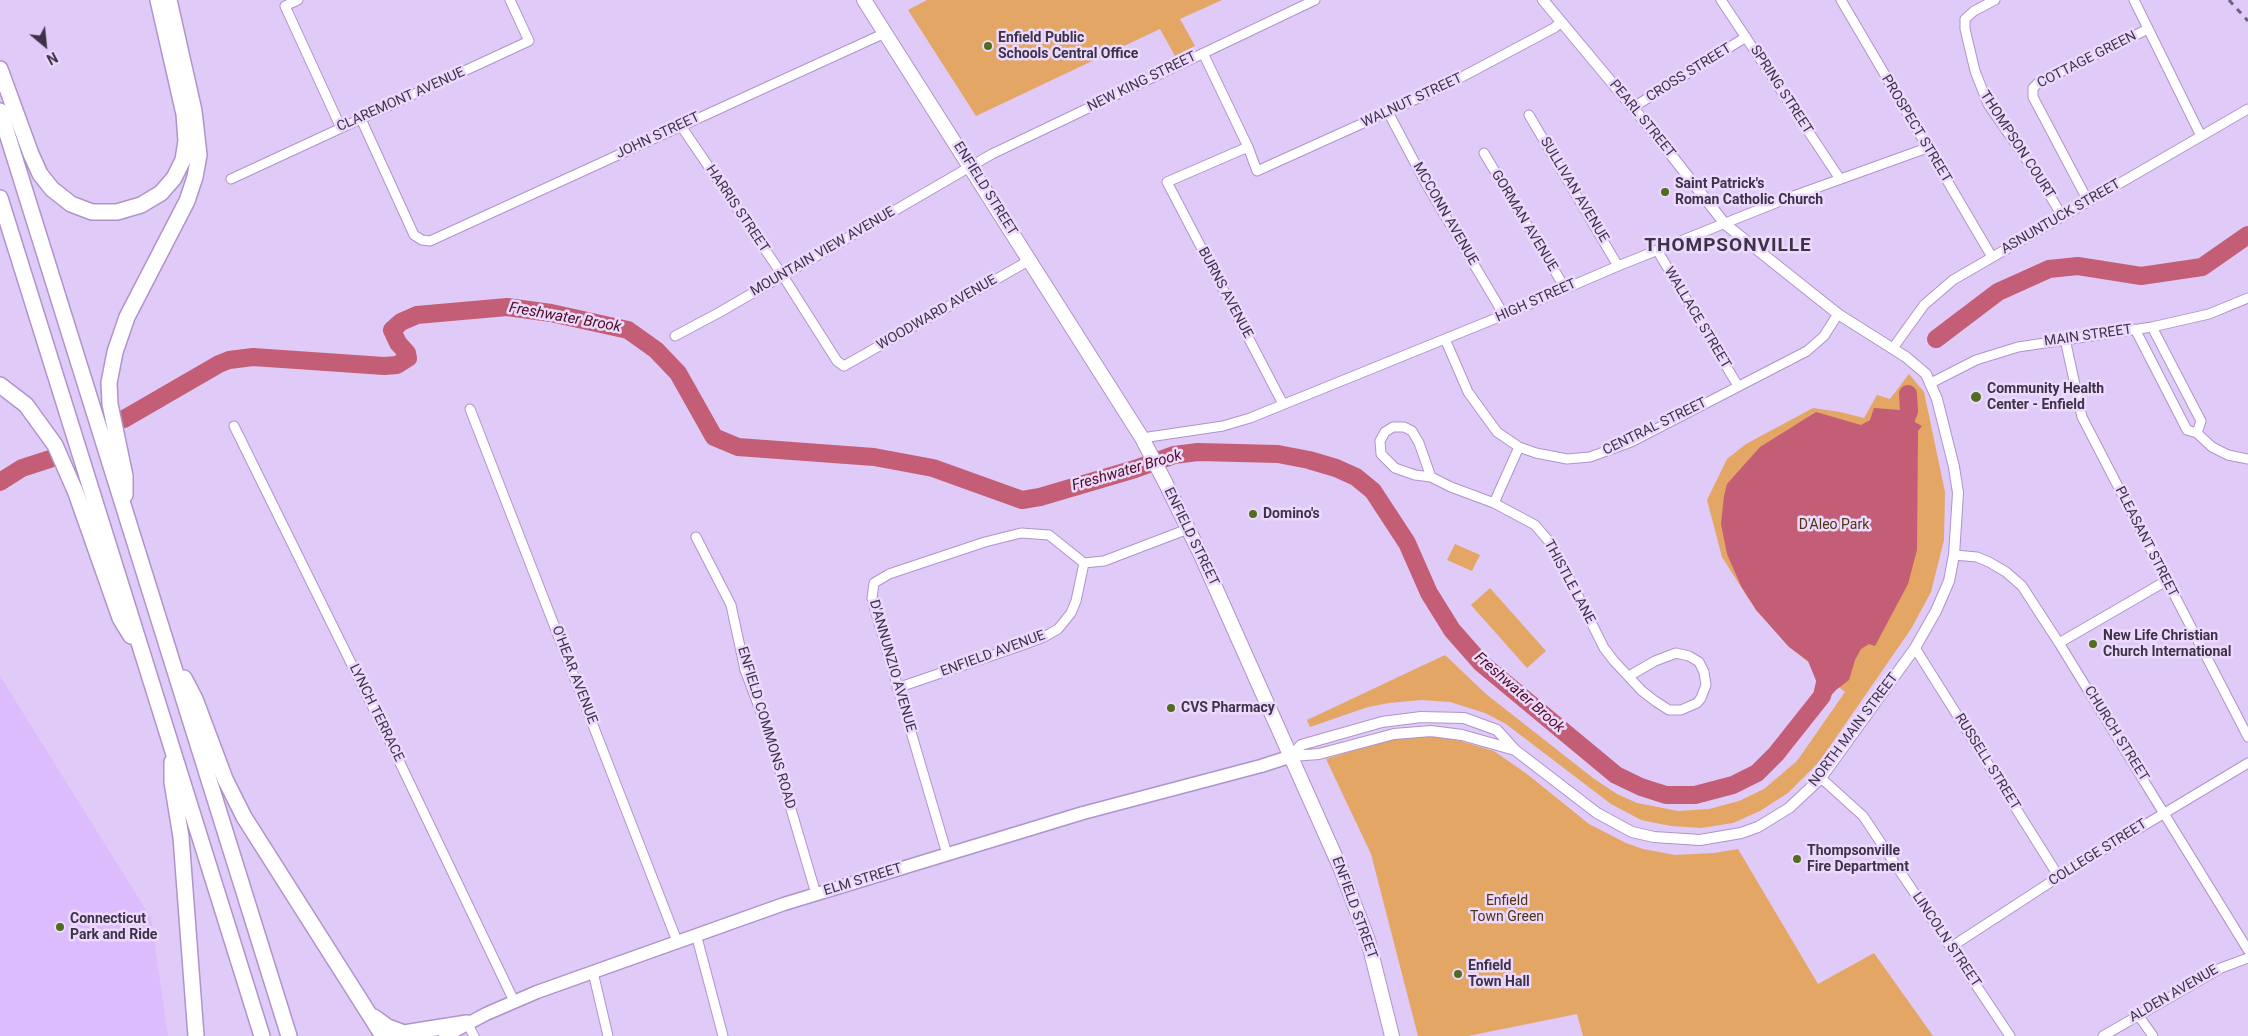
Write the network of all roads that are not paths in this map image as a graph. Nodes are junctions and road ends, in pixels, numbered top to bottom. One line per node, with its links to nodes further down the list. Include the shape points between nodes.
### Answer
1 (158, 0): 18 (highway, via 182,105 186,141 183,160 174,178 160,193 141,205 117,212 92,212 71,204 52,189 40,174 31,154)
2 (168, 0): 66 (highway, via 194,111 199,155 184,209 127,317 114,352 110,399 125,476)
3 (298, 0): 26 (street, via 285,6)
4 (510, 0): 24 (street, CLAREMONT AVENUE, via 529,42)
5 (864, 0): 15 (main road, ENFIELD STREET)
6 (1315, 0): 12 (street, NEW KING STREET)
7 (1543, 0): 13 (street, PEARL STREET)
8 (1721, 0): 16 (street, SPRING STREET)
9 (1841, 0): 29 (street, PROSPECT STREET)
10 (1995, 0): 36 (street, THOMPSON COURT, via 1974,11 1964,22 1974,71 1988,104)
11 (2134, 0): 14 (street, COTTAGE GREEN)
12 (1301, 3): 17 (street, NEW KING STREET)
13 (1561, 22): 19 (street, PEARL STREET); 22 (street, WALNUT STREET, via 1471,74)
14 (2148, 29): 27 (street, COTTAGE GREEN); 35 (street, COTTAGE GREEN, via 2033,88 2033,97)
15 (885, 33): 25 (street, JOHN STREET); 31 (main road, ENFIELD STREET)
16 (1746, 37): 19 (street, CROSS STREET); 33 (street, SPRING STREET)
17 (1202, 53): 28 (street); 31 (street, NEW KING STREET)
18 (0, 69)
19 (1632, 108): 37 (street, PEARL STREET)
20 (2248, 109): 27 (street, ASNUNTUCK STREET)
21 (0, 111): 66 (highway)
22 (1388, 112): 28 (street, WALNUT STREET, via 1257,171); 46 (street, MCCONN AVENUE)
23 (1529, 116): 41 (street, SULLIVAN AVENUE)
24 (361, 119): 25 (street, JOHN STREET, via 414,235 430,241); 26 (street, CLAREMONT AVENUE)
25 (681, 126): 42 (street, HARRIS STREET)
26 (341, 128): 32 (street, CLAREMONT AVENUE)
27 (2201, 136): 35 (street, ASNUNTUCK STREET)
28 (1248, 147): 57 (street, BURNS AVENUE, via 1168,182)
29 (1927, 148): 33 (street, HIGH STREET); 39 (street, PROSPECT STREET)
30 (1484, 153): 43 (street, GORMAN AVENUE)
31 (971, 166): 40 (main road, ENFIELD STREET); 42 (street, MOUNTAIN VIEW AVENUE)
32 (231, 179)
33 (1840, 179): 37 (street, HIGH STREET)
34 (0, 198): 74 (highway)
35 (2088, 201): 36 (street, ASNUNTUCK STREET)
36 (2062, 216): 39 (street, ASNUNTUCK STREET)
37 (1725, 224): 38 (street, HIGH STREET); 45 (street, PEARL STREET)
38 (1657, 250): 41 (street, HIGH STREET); 56 (street, WALLACE STREET)
39 (1992, 257): 52 (street, ASNUNTUCK STREET, via 1960,275 1928,300)
40 (1030, 260): 53 (street, WOODWARD AVENUE); 61 (main road, ENFIELD STREET)
41 (1618, 266): 43 (street, HIGH STREET)
42 (783, 276): 49 (street, MOUNTAIN VIEW AVENUE); 53 (street, HARRIS STREET, via 837,361)
43 (1564, 288): 46 (street, HIGH STREET)
44 (2248, 298): 47 (street, MAIN STREET, via 2209,314)
45 (1838, 314): 52 (street, PEARL STREET); 56 (street, CENTRAL STREET, via 1824,336 1807,351)
46 (1504, 316): 50 (street, HIGH STREET)
47 (2152, 327): 48 (street, MAIN STREET); 60 (street, via 2201,421)
48 (2135, 329): 51 (street, MAIN STREET); 60 (street, via 2187,430)
49 (674, 336)
50 (1445, 339): 57 (street, HIGH STREET); 62 (street, CENTRAL STREET, via 1478,408 1497,432)
51 (2066, 339): 54 (street, MAIN STREET, via 1999,352 1962,366); 71 (street, PLEASANT STREET, via 2082,417)
52 (1893, 348): 54 (street, PEARL STREET, via 1918,367)
53 (844, 366)
54 (1931, 383): 69 (street, NORTH MAIN STREET, via 1958,493)
55 (0, 385): 74 (highway, via 26,405 56,445 120,618)
56 (1738, 386): 62 (street, CENTRAL STREET, via 1630,442 1590,458 1552,458)
57 (1283, 404): 61 (street, HIGH STREET, via 1223,426)
58 (470, 409): 89 (street, O'HEAR AVENUE)
59 (234, 426): 94 (street, LYNCH TERRACE)
60 (2197, 433): 63 (street, via 2212,447 2228,455)
61 (1142, 438): 67 (main road, ENFIELD STREET)
62 (1519, 447): 65 (street)
63 (2248, 459)
64 (1431, 477): 64 (street, THISTLE LANE, via 1405,472 1388,463 1380,449 1385,432 1393,427 1412,431); 65 (street, THISTLE LANE)
65 (1494, 503): 76 (street, THISTLE LANE, via 1535,525 1553,546 1604,648)
66 (124, 507): 75 (highway)
67 (1188, 528): 70 (street, via 1104,561); 81 (main road, ENFIELD STREET)
68 (696, 537): 87 (street, ENFIELD COMMONS ROAD, via 732,605 745,670 768,731)
69 (1954, 555): 72 (street, CHURCH STREET, via 1977,557 2015,579); 73 (street, NORTH MAIN STREET, via 1949,581)
70 (1084, 563): 77 (street, ENFIELD AVENUE, via 1076,601 1058,629 1020,646); 77 (street, D'ANNUNZIO AVENUE, via 1049,535 1021,533 880,578 874,583 872,598)
71 (2166, 581): 72 (street); 78 (street, PLEASANT STREET)
72 (2059, 643): 84 (street, CHURCH STREET)
73 (1915, 648): 83 (street, NORTH MAIN STREET); 86 (street, RUSSELL STREET)
74 (141, 649): 80 (highway)
75 (172, 662): 95 (highway, via 191,689 220,768 244,817); 100 (highway)
76 (1629, 676): 76 (street, THISTLE LANE, via 1676,653 1699,662 1706,685 1697,703 1675,711 1663,707)
77 (897, 688): 85 (street, D'ANNUNZIO AVENUE)
78 (2248, 737)
79 (1515, 750): 81 (street, NORTH MAIN STREET, via 1431,731 1394,734 1319,754); 81 (street, NORTH MAIN STREET, via 1497,730 1476,721 1450,716 1382,722 1314,740 1301,745); 83 (street, NORTH MAIN STREET, via 1597,813 1622,827 1632,832 1677,839 1722,837 1758,827 1790,808)
80 (173, 753): 98 (highway, via 172,782 179,825); 99 (highway)
81 (1292, 756): 85 (main road, ELM STREET, via 1083,812); 105 (main road, ENFIELD STREET, via 1368,940)
82 (2248, 763): 84 (street, COLLEGE STREET)
83 (1821, 778): 90 (street, LINCOLN STREET, via 1863,816)
84 (2164, 812): 86 (street, COLLEGE STREET); 91 (street, CHURCH STREET)
85 (947, 854): 87 (main road, ELM STREET)
86 (2059, 877): 90 (street, COLLEGE STREET)
87 (816, 894): 88 (main road, ELM STREET)
88 (696, 934): 89 (main road, ELM STREET); 104 (street)
89 (677, 941): 93 (main road, ELM STREET)
90 (1951, 947): 106 (street, LINCOLN STREET)
91 (2248, 950)
92 (2248, 958): 96 (street, ALDEN AVENUE, via 2225,965)
93 (593, 972): 94 (main road, ELM STREET); 103 (street)
94 (514, 1001): 97 (main road, ELM STREET)
95 (370, 1013): 97 (highway, via 388,1027 404,1033); 101 (highway)
96 (2138, 1015): 107 (street, ALDEN AVENUE); 108 (street)
97 (471, 1030): 102 (main road, ELM STREET)
98 (196, 1036)
99 (262, 1036)
100 (289, 1036)
101 (383, 1036)
102 (445, 1036)
103 (608, 1036)
104 (723, 1036)
105 (1392, 1036)
106 (2010, 1036)
107 (2103, 1036)
108 (2153, 1036)

